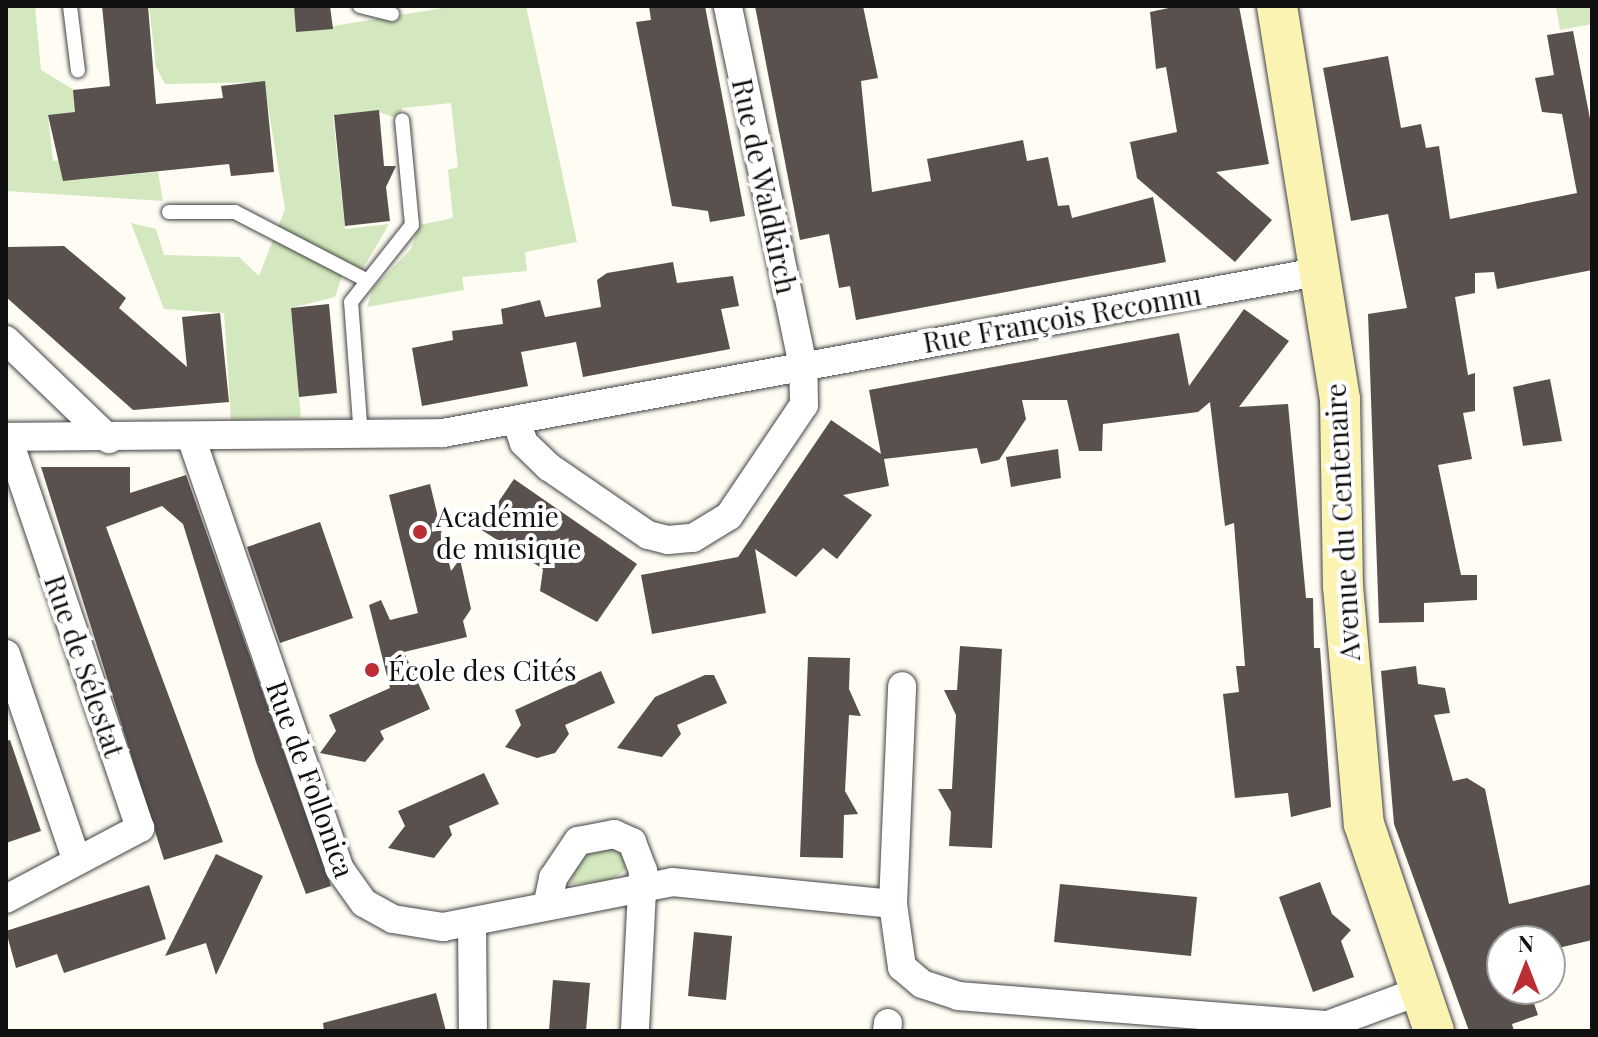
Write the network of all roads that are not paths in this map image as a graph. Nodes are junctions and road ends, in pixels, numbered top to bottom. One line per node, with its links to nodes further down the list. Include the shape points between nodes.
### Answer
1 (70, 6): 6 (lane)
2 (360, 6): 5 (lane)
3 (728, 6): 12 (street, Rue de Waldkirch)
4 (1277, 6): 9 (main road, Avenue du Centenaire)
5 (392, 14)
6 (78, 71)
7 (402, 120): 10 (lane, via 412,225)
8 (169, 212): 10 (lane, via 235,212)
9 (1322, 271): 12 (street, Rue François Reconnu); 26 (main road, Avenue du Centenaire, via 1340,399 1355,768 1364,824)
10 (366, 280): 15 (lane, via 351,302)
11 (6, 340): 16 (street)
12 (803, 366): 13 (street, Rue François Reconnu); 13 (street, via 804,405 729,516 693,538 648,535 549,467 524,443)
13 (516, 420): 15 (street, Rue François Reconnu)
14 (7, 437): 16 (street, Rue François Reconnu); 20 (street, Rue de Sélestat, via 140,828)
15 (361, 437): 17 (street, Rue François Reconnu)
16 (109, 439): 17 (street, Rue François Reconnu)
17 (192, 440): 25 (street, Rue de Follonica, via 349,888 374,911 413,925)
18 (6, 654): 20 (street)
19 (902, 686): 24 (street)
20 (76, 858): 22 (street, Rue de Sélestat)
21 (644, 892): 23 (street); 23 (street, via 632,842 614,834 569,850); 24 (street, via 672,882); 29 (street)
22 (6, 899)
23 (548, 902): 25 (street)
24 (893, 904): 27 (street, via 895,956 935,990)
25 (472, 923): 28 (street)
26 (1420, 991): 27 (street, via 1328,1025); 30 (main road, Avenue du Centenaire)
27 (1224, 1025)
28 (473, 1031)
29 (635, 1031)
30 (1434, 1031)

